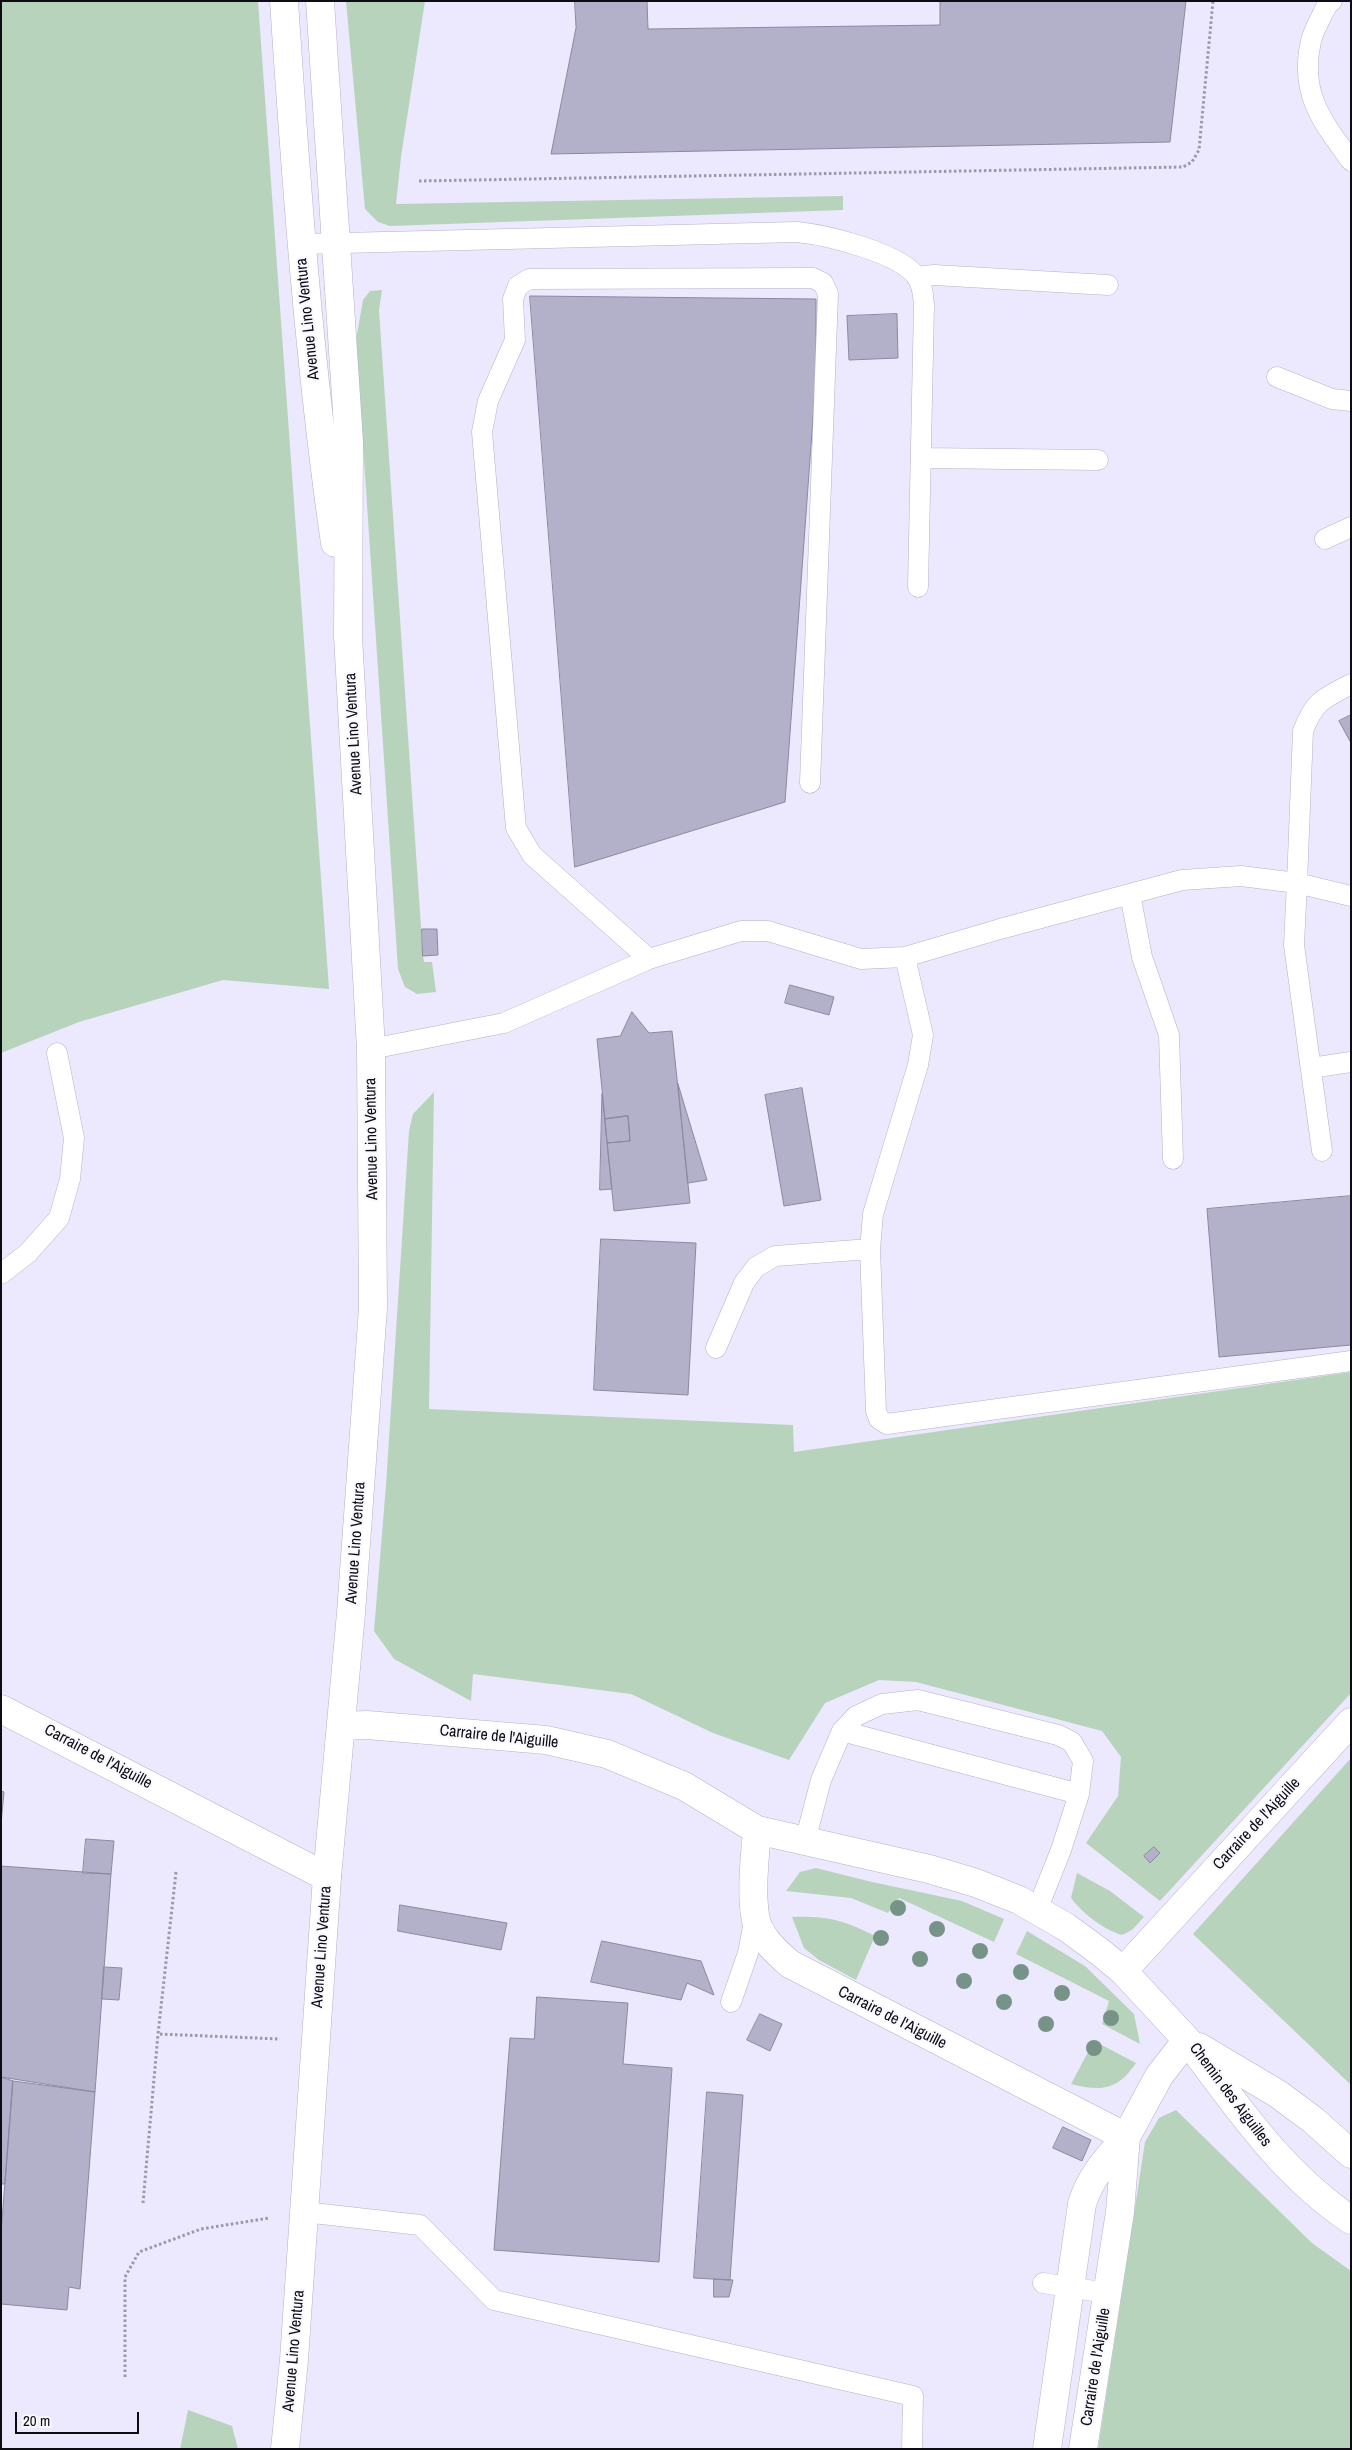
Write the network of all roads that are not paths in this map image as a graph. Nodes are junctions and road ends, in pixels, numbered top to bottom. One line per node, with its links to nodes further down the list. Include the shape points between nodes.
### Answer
1 (284, 1): 6 (street, Avenue Lino Ventura)
2 (320, 1): 5 (street, Avenue Lino Ventura)
3 (1332, 1): 4 (lane, via 1327,5 1311,40 1307,82 1320,119)
4 (1351, 161)
5 (337, 243): 6 (lane); 7 (lane, via 797,232 840,238 896,261); 16 (street, Avenue Lino Ventura, via 349,442)
6 (301, 244): 16 (street, Avenue Lino Ventura, via 321,449)
7 (917, 277): 8 (lane, via 934,275); 11 (lane, via 923,290 924,305)
8 (1108, 285)
9 (1277, 377): 10 (lane, via 1332,399)
10 (1351, 401)
11 (922, 458): 12 (lane); 15 (lane)
12 (1098, 460)
13 (1351, 528): 14 (lane)
14 (1325, 539)
15 (918, 587)
16 (348, 636): 24 (street, Avenue Lino Ventura)
17 (1351, 684): 19 (lane, via 1322,699 1311,710 1303,731)
18 (810, 783): 23 (lane, via 828,294 823,283 813,278 530,279 518,286 513,299 515,340 488,401 482,432 516,828 532,855)
19 (1297, 883): 20 (lane, via 1241,876 1182,880); 21 (lane); 27 (lane, via 1294,945)
20 (1130, 894): 22 (lane); 29 (lane, via 1142,957 1170,1035)
21 (1351, 896)
22 (905, 957): 23 (lane, via 861,959 768,931 740,931); 30 (lane, via 923,1035 918,1065 873,1214)
23 (649, 959): 24 (lane, via 504,1023)
24 (371, 1049): 36 (street, Avenue Lino Ventura, via 373,1308)
25 (57, 1053): 31 (lane, via 74,1138 70,1179 59,1218 28,1253)
26 (1351, 1062): 27 (lane)
27 (1310, 1068): 28 (lane)
28 (1322, 1152)
29 (1173, 1159)
30 (870, 1249): 32 (lane, via 775,1256 756,1267 744,1283); 33 (lane, via 876,1411 886,1424)
31 (1, 1274)
32 (716, 1348)
33 (1351, 1361)
34 (1, 1709): 41 (street, Carraire de l'Aiguille)
35 (1351, 1722): 44 (street, Carraire de l'Aiguille)
36 (341, 1726): 39 (street, Carraire de l'Aiguille, via 367,1725 546,1740 607,1754 684,1786); 41 (street, Avenue Lino Ventura)
37 (842, 1732): 38 (lane); 38 (lane, via 856,1716 882,1704 918,1700 1058,1735 1072,1742 1083,1761); 40 (lane, via 822,1780)
38 (1079, 1794): 42 (lane)
39 (757, 1830): 40 (street, Carraire de l'Aiguille); 43 (street, Carraire de l'Aiguille)
40 (805, 1841): 42 (street, Carraire de l'Aiguille, via 929,1869 1019,1900)
41 (326, 1877): 49 (street, Avenue Lino Ventura)
42 (1037, 1910): 44 (street, Carraire de l'Aiguille, via 1066,1927)
43 (755, 1916): 45 (lane, via 745,1962); 47 (street, Carraire de l'Aiguille, via 765,1938 790,1964)
44 (1123, 1971): 46 (street, Carraire de l'Aiguille)
45 (730, 2002)
46 (1187, 2040): 47 (street, Carraire de l'Aiguille, via 1158,2076); 48 (street, Chemin des Aiguilles, via 1278,2094 1314,2120); 50 (street, Chemin des Aiguilles, via 1279,2159 1327,2204)
47 (1126, 2137): 52 (street, Carraire de l'Aiguille, via 1087,2186); 53 (street, Carraire de l'Aiguille, via 1120,2212)
48 (1351, 2154)
49 (304, 2212): 54 (street, Avenue Lino Ventura); 55 (lane, via 420,2225 494,2300 913,2396)
50 (1351, 2220)
51 (1042, 2284): 52 (lane)
52 (1070, 2287): 53 (lane); 56 (street, Carraire de l'Aiguille)
53 (1107, 2293): 57 (street, Carraire de l'Aiguille)
54 (285, 2449)
55 (912, 2449)
56 (1047, 2449)
57 (1083, 2449)

